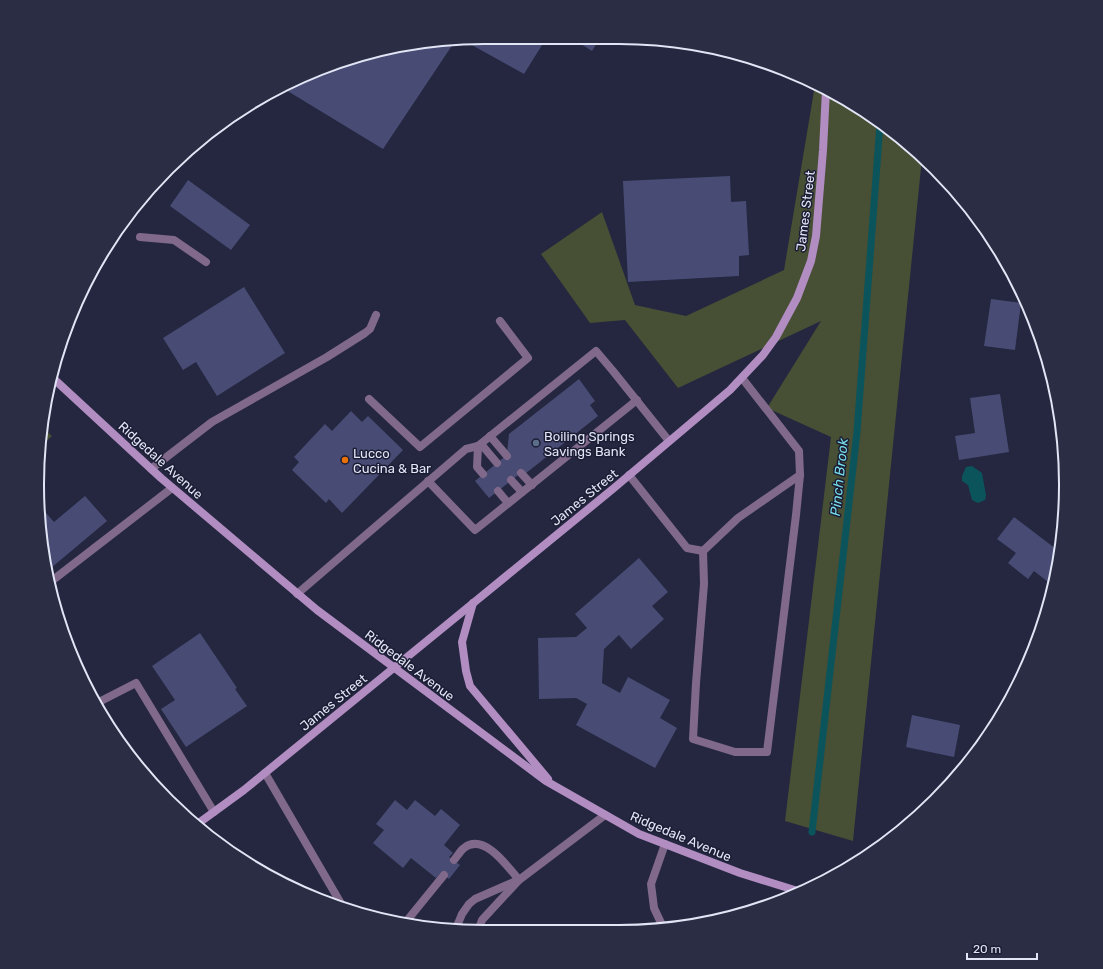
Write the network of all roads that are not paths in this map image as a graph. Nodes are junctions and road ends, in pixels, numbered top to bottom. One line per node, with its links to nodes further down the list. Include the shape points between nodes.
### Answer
1 (826, 96): 6 (street, James Street, via 817,228 811,261 797,298 776,337)
2 (140, 237): 3 (lane, via 174,240)
3 (206, 262)
4 (376, 314): 15 (lane, via 370,329 365,333 212,422)
5 (500, 321): 8 (lane, via 528,358 420,447)
6 (742, 378): 11 (street, James Street); 19 (lane, via 799,450)
7 (56, 381): 15 (street, Ridgedale Avenue)
8 (370, 400)
9 (637, 400): 10 (lane, via 596,351); 11 (lane); 22 (lane)
10 (490, 436): 12 (lane); 13 (lane)
11 (670, 441): 18 (street, James Street)
12 (480, 445): 14 (lane); 17 (lane, via 477,467); 21 (lane, via 466,449)
13 (507, 456)
14 (497, 463)
15 (151, 469): 23 (street, Ridgedale Avenue)
16 (521, 473): 22 (lane)
17 (483, 474)
18 (629, 475): 27 (lane, via 687,548); 30 (street, James Street)
19 (800, 475): 27 (lane, via 738,518); 27 (lane, via 767,752 736,752 693,739 704,584)
20 (511, 480): 25 (lane)
21 (428, 481): 26 (lane, via 474,530); 29 (lane)
22 (532, 485): 25 (lane)
23 (172, 488): 28 (lane); 29 (street, Ridgedale Avenue)
24 (498, 491): 26 (lane)
25 (522, 492): 26 (lane)
26 (508, 503)
27 (703, 551)
28 (54, 579)
29 (297, 594): 31 (street, Ridgedale Avenue)
30 (474, 603): 31 (street, James Street); 34 (street, via 462,642 470,686)
31 (394, 668): 33 (street, James Street); 34 (street, Ridgedale Avenue)
32 (101, 701): 35 (lane, via 136,683)
33 (265, 773): 35 (street, James Street); 43 (lane)
34 (554, 786): 36 (street, Ridgedale Avenue)
35 (214, 812): 37 (street, James Street)
36 (605, 815): 38 (street, Ridgedale Avenue, via 639,834); 41 (lane)
37 (201, 821)
38 (665, 844): 42 (street, Ridgedale Avenue, via 740,873); 45 (lane, via 651,884 654,908)
39 (454, 860): 41 (lane, via 464,848 480,844 505,862)
40 (444, 875): 44 (lane)
41 (519, 880): 46 (lane, via 475,899 462,914); 47 (lane)
42 (792, 889)
43 (339, 900)
44 (409, 918)
45 (661, 923)
46 (458, 924)
47 (480, 925)

